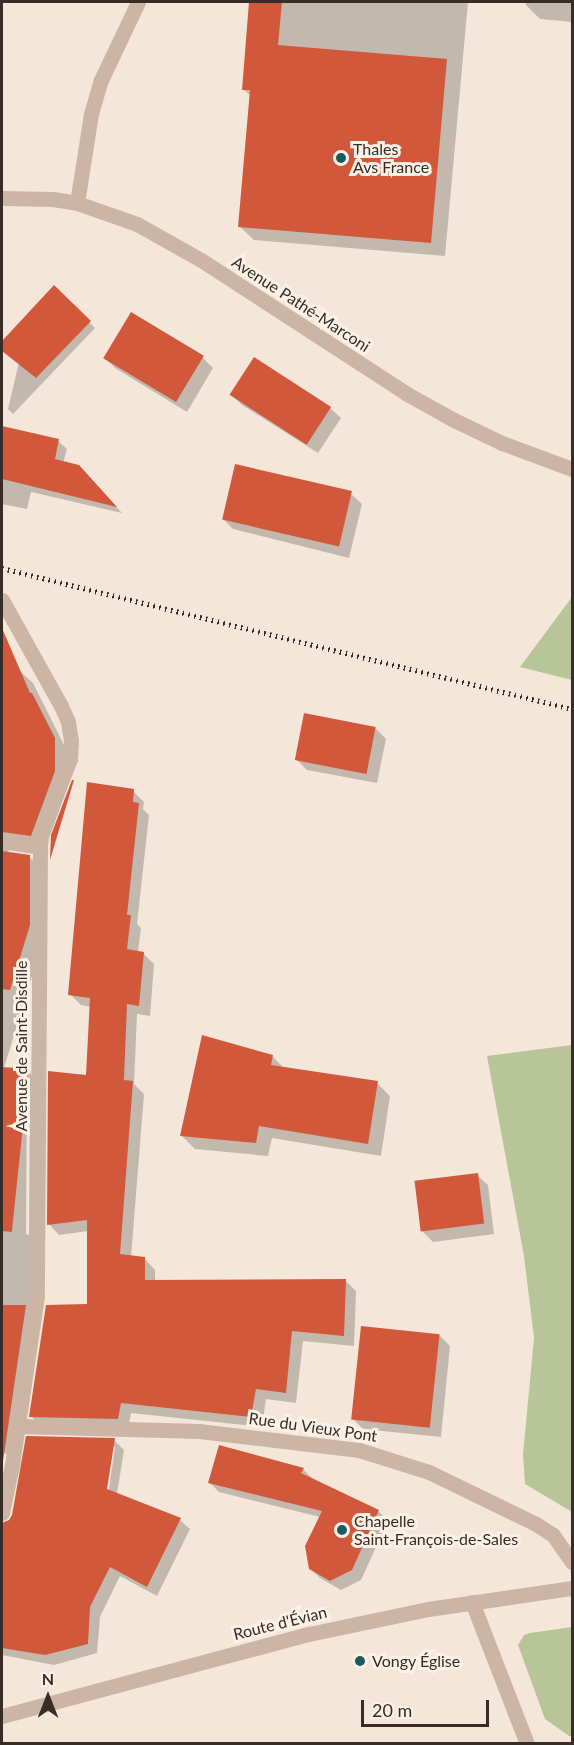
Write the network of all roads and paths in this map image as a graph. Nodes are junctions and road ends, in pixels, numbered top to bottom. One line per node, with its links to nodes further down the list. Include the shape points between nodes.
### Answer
1 (138, 2): 3 (street, via 101,80)
2 (2, 198): 3 (street, Avenue Pathé-Marconi, via 53,199)
3 (77, 204): 4 (street, Avenue Pathé-Marconi, via 138,224 168,240 407,394 454,420)
4 (573, 469)
5 (2, 600): 7 (street, Avenue de Saint-Disdille, via 61,706 69,731 70,759)
6 (2, 841): 7 (street)
7 (40, 847): 8 (street, Avenue de Saint-Disdille, via 38,1278)
8 (18, 1426): 9 (street, Avenue de Saint-Disdille); 11 (street, Rue du Vieux Pont, via 199,1431 359,1450 429,1472 536,1524 553,1535)
9 (7, 1462): 10 (street, Avenue de Saint-Disdille)
10 (2, 1508)
11 (573, 1562)
12 (573, 1588): 13 (street, Route d'Évian)
13 (472, 1602): 14 (street, Route d'Évian, via 309,1634); 15 (street)
14 (2, 1716)
15 (527, 1743)

